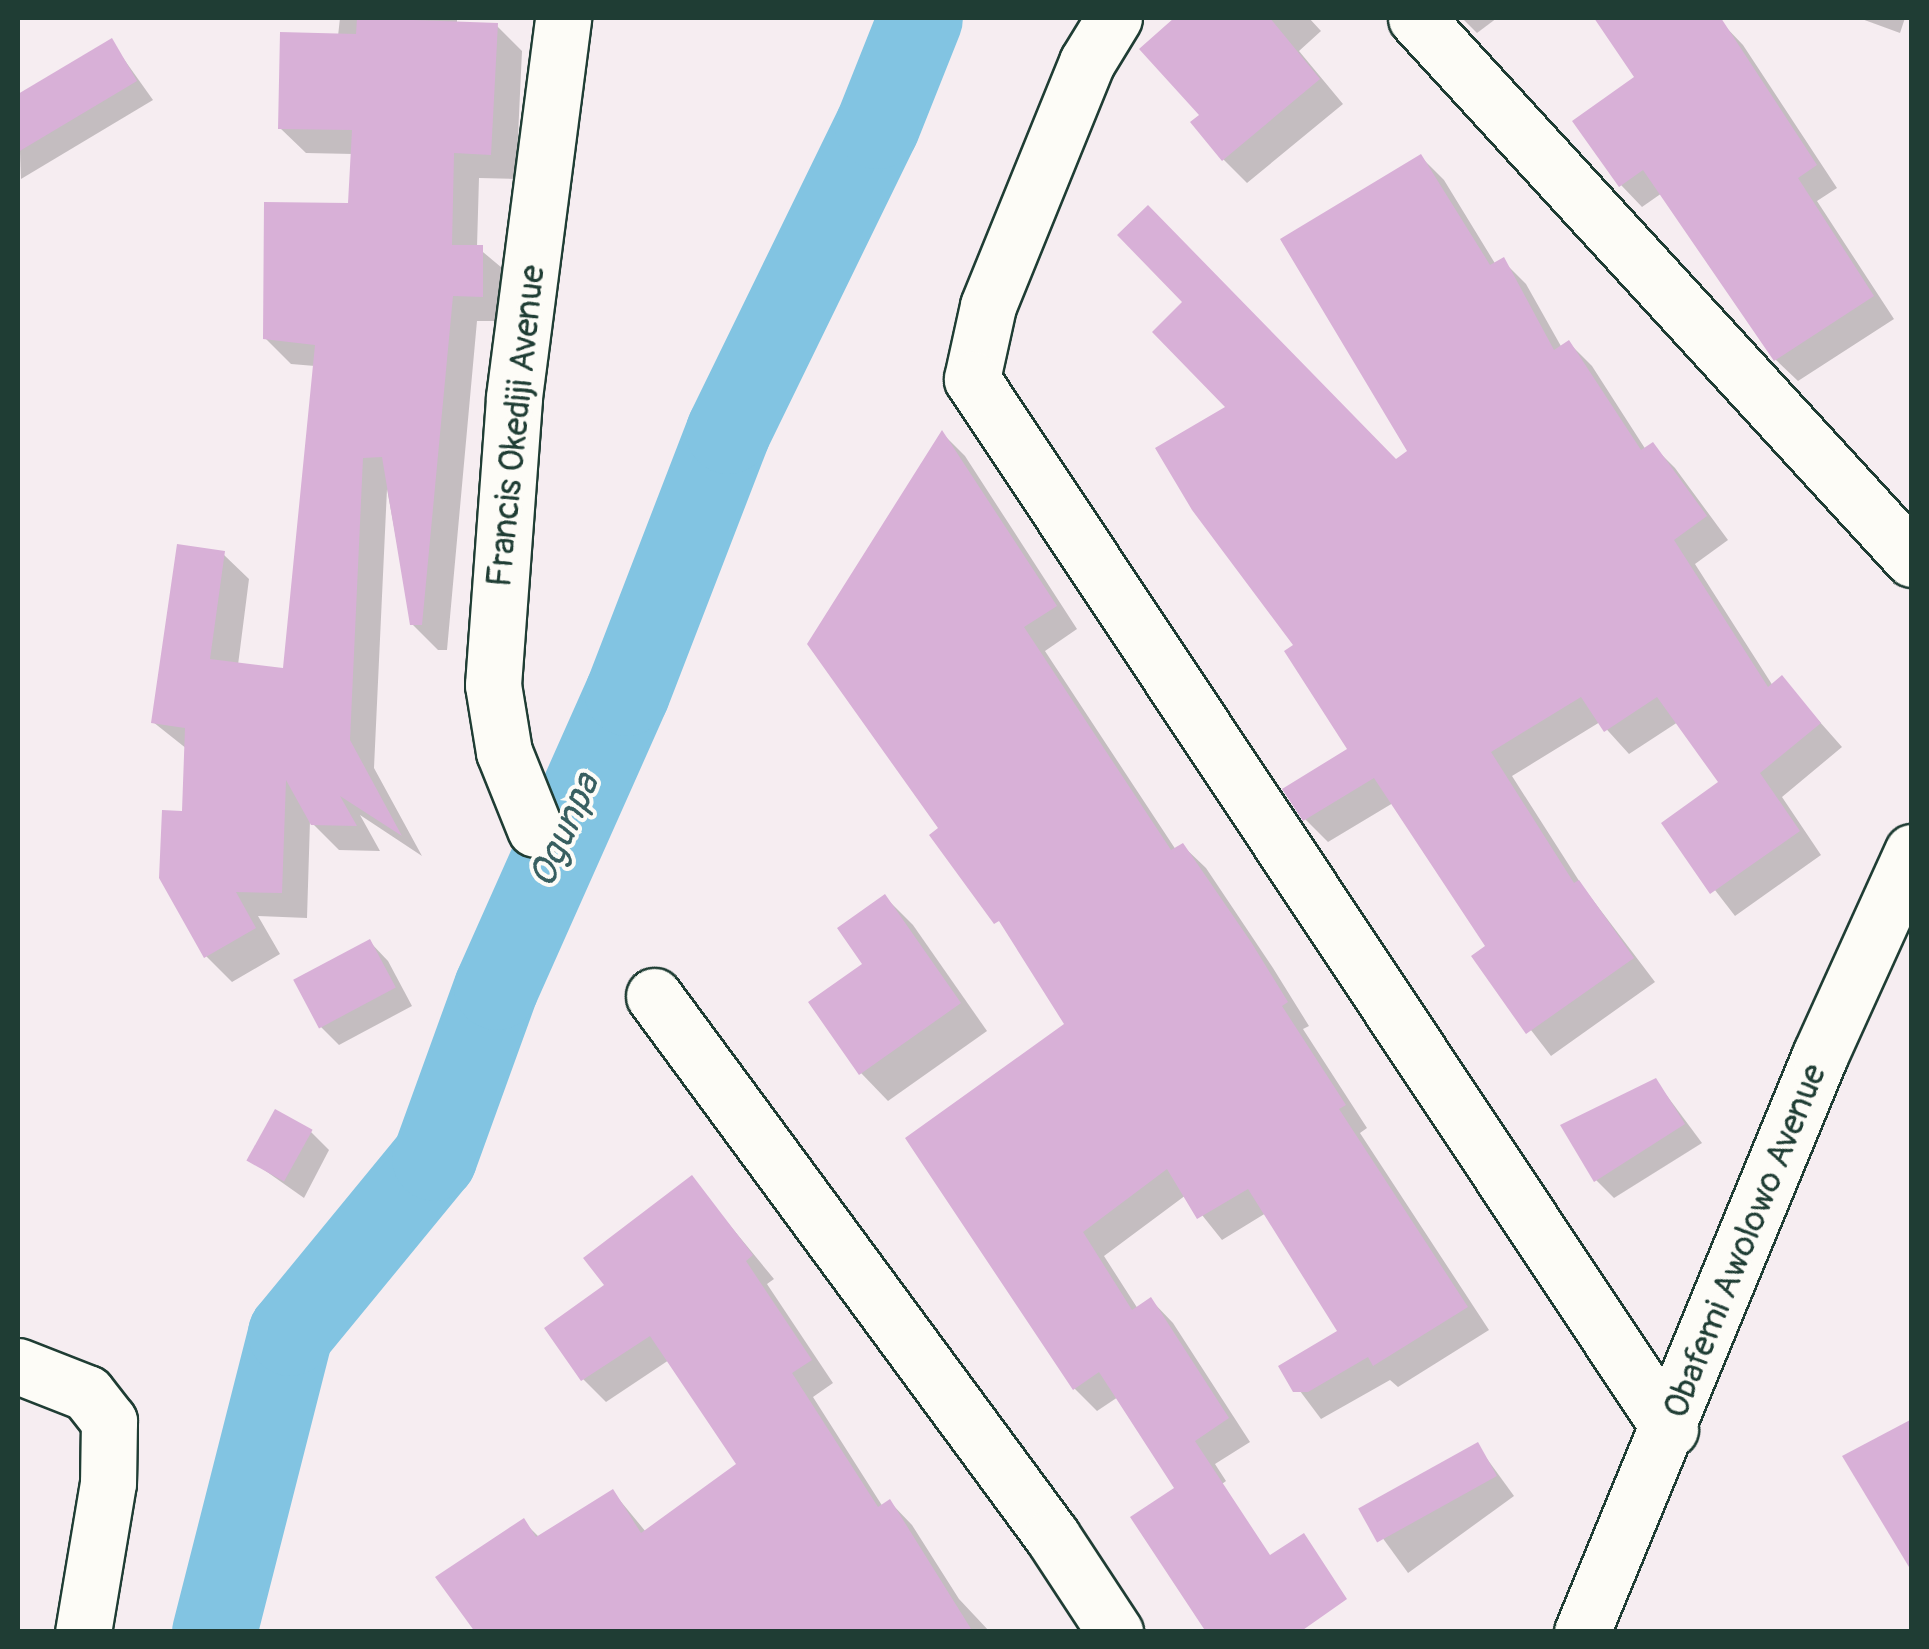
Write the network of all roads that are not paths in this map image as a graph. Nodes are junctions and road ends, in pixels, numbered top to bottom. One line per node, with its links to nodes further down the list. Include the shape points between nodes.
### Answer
1 (563, 18): 5 (street, Francis Okediji Avenue, via 514,398 493,686 504,752)
2 (1114, 18): 9 (street, via 1087,62 988,306 972,379)
3 (1416, 18): 4 (street)
4 (1912, 559)
5 (536, 830)
6 (1912, 852): 9 (street, Obafemi Awolowo Avenue, via 1820,1055)
7 (654, 996): 11 (street, via 1052,1536)
8 (18, 1366): 10 (street, via 88,1393 109,1421 108,1483)
9 (1670, 1429): 12 (street, Obafemi Awolowo Avenue)
10 (83, 1632)
11 (1115, 1632)
12 (1582, 1632)

